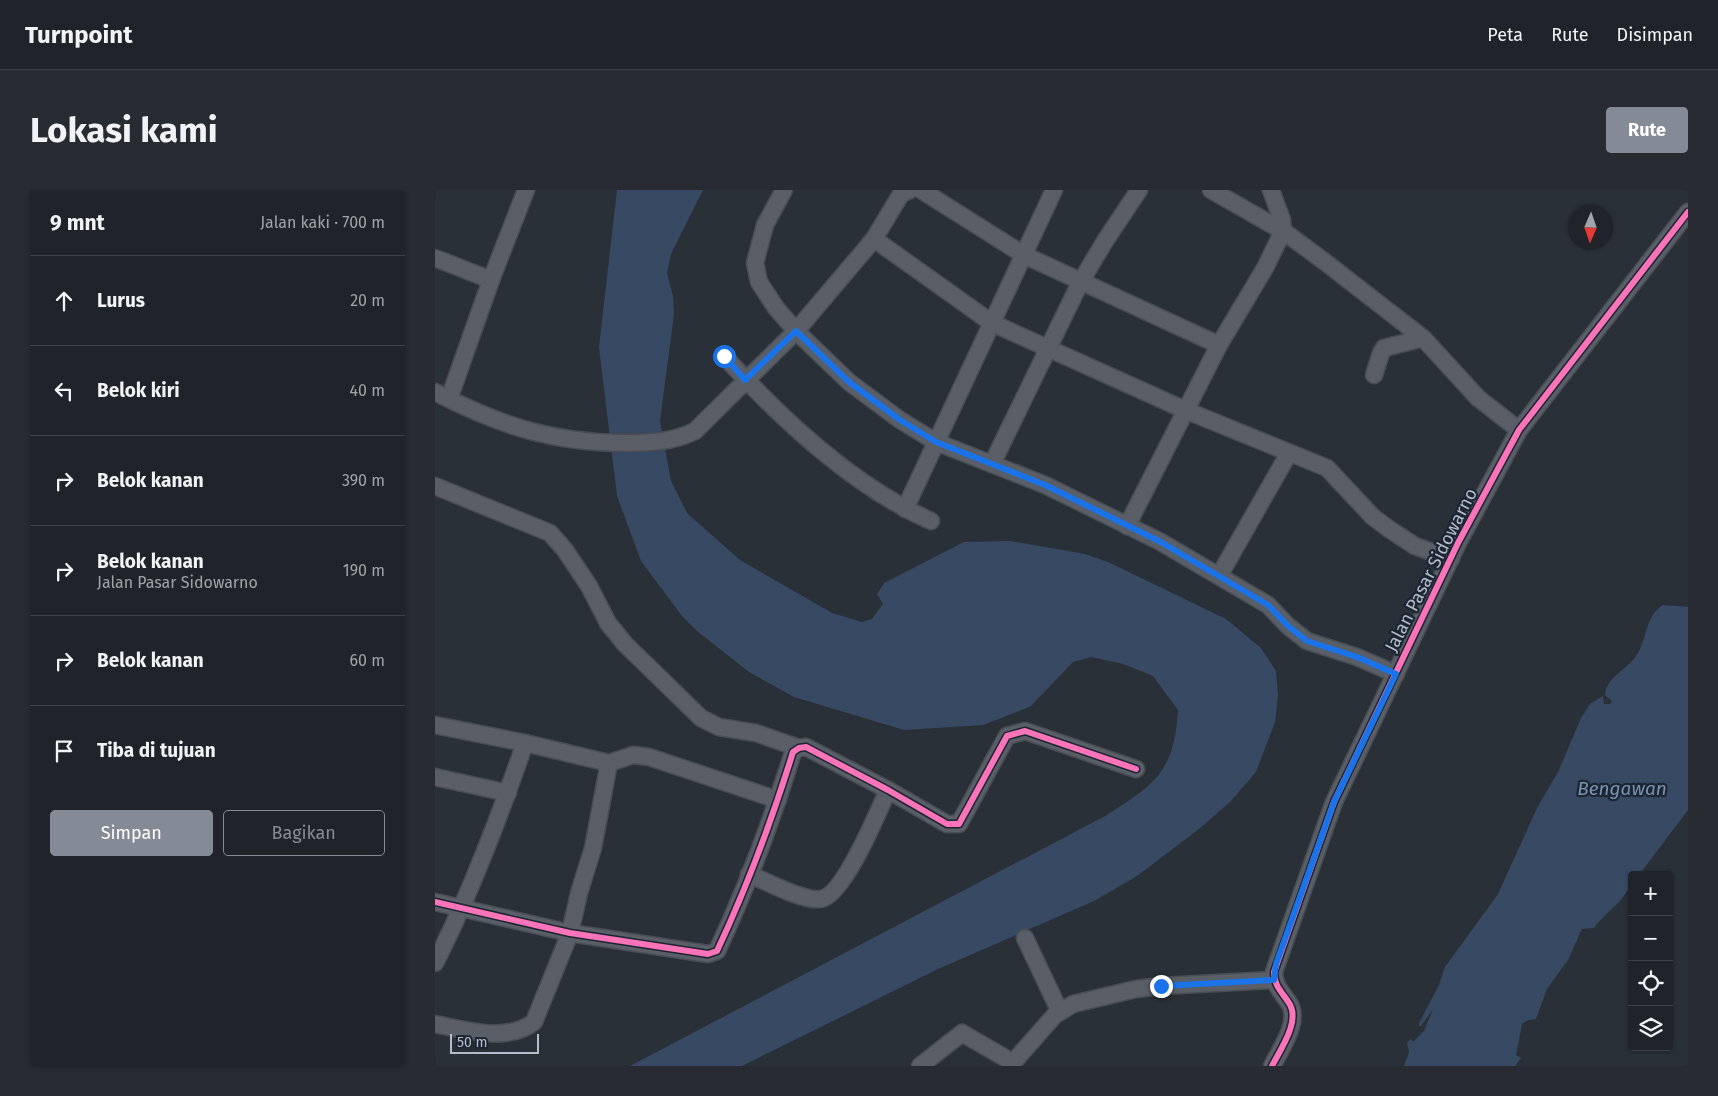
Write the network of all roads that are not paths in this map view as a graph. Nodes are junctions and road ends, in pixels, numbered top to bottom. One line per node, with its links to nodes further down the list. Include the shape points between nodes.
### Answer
1 (525, 190): 14 (street)
2 (785, 190): 17 (street, via 765,225 755,263 759,282)
3 (910, 190): 11 (street, via 901,194)
4 (921, 190): 12 (street)
5 (1055, 190): 12 (street)
6 (1139, 190): 15 (street)
7 (1211, 190): 10 (street)
8 (1271, 190): 10 (street)
9 (1688, 212): 26 (street, Jalan Pasar Sidowarno)
10 (1283, 231): 18 (street); 19 (street)
11 (874, 239): 16 (street); 17 (street)
12 (1024, 255): 15 (street); 16 (street)
13 (435, 258): 14 (street)
14 (491, 280): 24 (street)
15 (1081, 283): 19 (street); 20 (street)
16 (992, 323): 20 (street); 27 (street)
17 (796, 331): 23 (street); 27 (street, via 849,382)
18 (1423, 338): 22 (street, via 1384,348); 26 (street, via 1478,398)
19 (1219, 345): 25 (street)
20 (1050, 348): 25 (street); 29 (street)
21 (724, 356): 23 (street)
22 (1374, 375)
23 (745, 380): 24 (street, via 695,431 681,438 646,443 602,443 536,434 472,412); 31 (street, via 809,440 885,498)
24 (442, 396)
25 (1185, 410): 28 (street); 33 (street)
26 (1519, 430): 34 (street, Jalan Pasar Sidowarno)
27 (936, 442): 29 (street); 31 (street)
28 (1289, 453): 34 (street, via 1327,468 1373,517 1409,542); 35 (street)
29 (993, 464): 33 (street, via 1045,485)
30 (435, 486): 39 (street, via 550,533 565,550 608,623 625,644 701,718 719,727 756,733)
31 (905, 509): 32 (street)
32 (931, 521)
33 (1127, 526): 35 (street)
34 (1451, 559): 36 (street, Jalan Pasar Sidowarno)
35 (1219, 576): 36 (street, via 1268,605 1307,641)
36 (1396, 674): 52 (street, Jalan Pasar Sidowarno, via 1334,802 1276,964)
37 (435, 725): 38 (street)
38 (525, 743): 40 (street); 44 (street)
39 (799, 748): 43 (street, via 807,747); 45 (street, via 793,752)
40 (609, 763): 45 (street, via 633,755 649,757); 49 (street, via 593,848)
41 (1136, 769): 43 (street, via 1025,731 1007,736 959,824 947,824)
42 (435, 777): 44 (street)
43 (888, 790): 46 (street, via 849,871 833,894 821,899 807,898)
44 (508, 793): 48 (street)
45 (778, 800): 46 (street)
46 (749, 874): 49 (street, via 714,953 698,954)
47 (435, 902): 48 (street)
48 (459, 908): 49 (street); 51 (street)
49 (570, 933): 54 (street, via 542,1006 534,1022 524,1030 502,1034)
50 (1025, 938): 53 (street)
51 (435, 964)
52 (1274, 980): 53 (street, via 1136,989 1073,1004); 57 (street, via 1293,1014)
53 (1060, 1012): 55 (street)
54 (435, 1024)
55 (1011, 1064): 56 (street, via 962,1034)
56 (920, 1066)
57 (1272, 1066)

